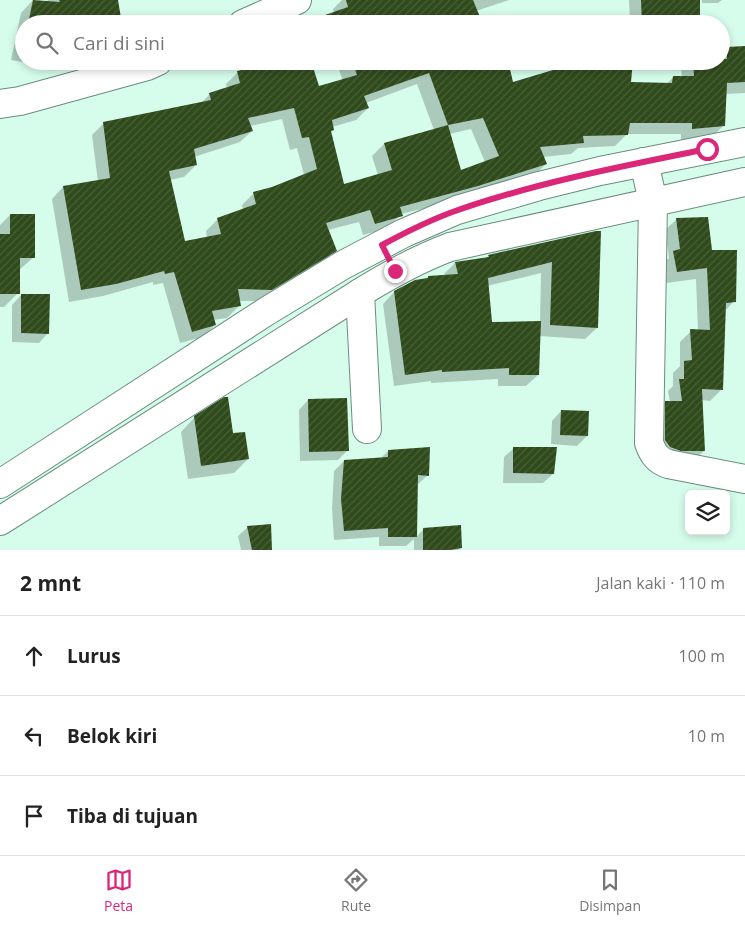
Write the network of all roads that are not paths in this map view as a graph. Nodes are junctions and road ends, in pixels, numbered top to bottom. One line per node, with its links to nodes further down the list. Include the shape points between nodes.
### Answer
1 (297, 0): 2 (street)
2 (263, 15)
3 (132, 70): 4 (street)
4 (0, 104)
5 (745, 142): 6 (street)
6 (648, 180): 7 (street); 8 (street); 8 (street); 13 (street, via 649,443 659,461)
7 (745, 182)
8 (543, 206): 9 (street, via 424,257); 9 (street, via 457,210)
9 (389, 259): 10 (street); 11 (street, via 343,265 267,310)
10 (360, 293): 11 (street); 12 (street)
11 (186, 385): 14 (street); 15 (street)
12 (367, 429)
13 (745, 479)
14 (0, 484)
15 (0, 521)

